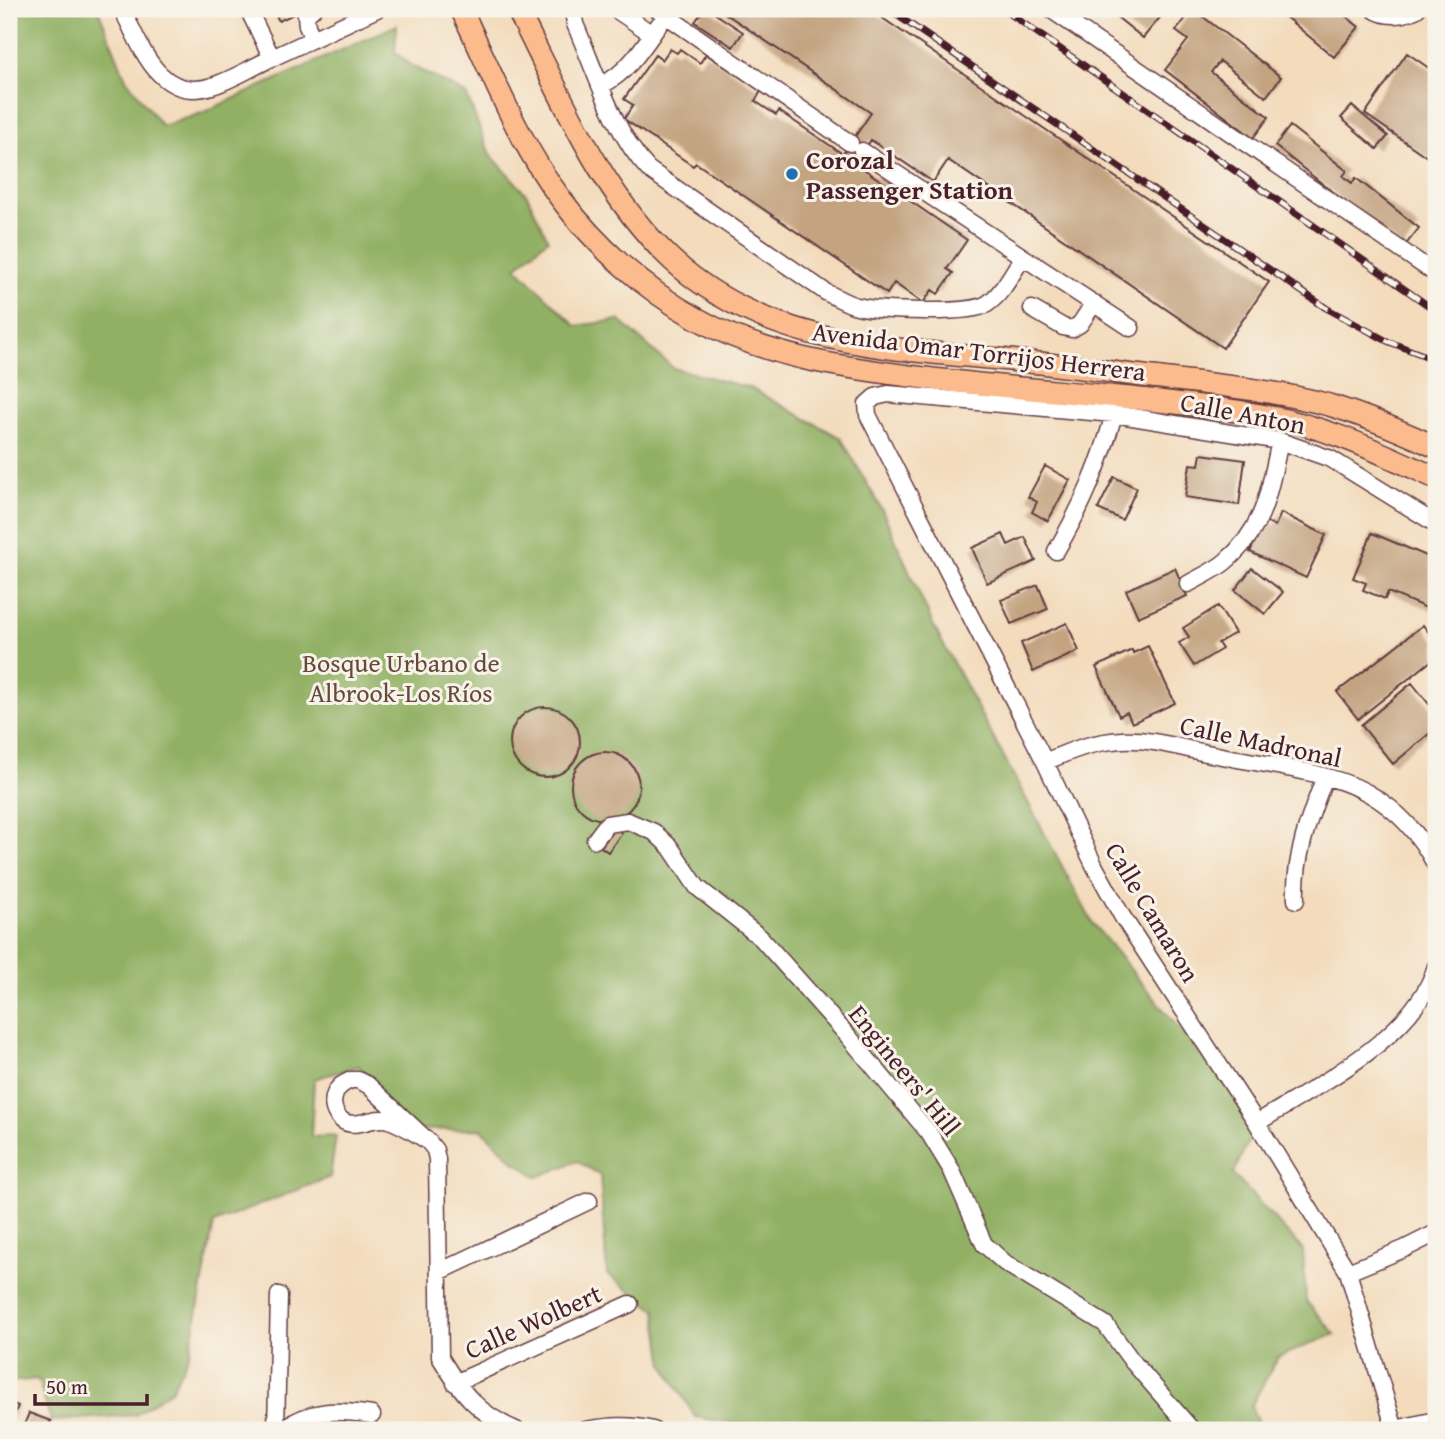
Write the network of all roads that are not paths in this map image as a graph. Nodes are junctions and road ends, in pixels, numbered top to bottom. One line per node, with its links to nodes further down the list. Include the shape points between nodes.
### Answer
1 (122, 9): 15 (street, via 149,62 161,77 178,87 212,86)
2 (248, 9): 15 (street)
3 (313, 9): 14 (street, via 306,15)
4 (377, 9): 14 (street)
5 (461, 9): 26 (main road, Avenida Omar Torrijos Herrera, via 527,147 562,200 602,246 696,319 800,359 854,369 1263,415 1329,431)
6 (517, 9): 25 (main road, Avenida Omar Torrijos Herrera, via 589,150 632,218 673,261 716,294 767,320 868,347 1257,389 1329,405)
7 (573, 9): 16 (street)
8 (615, 9): 13 (street)
9 (1050, 9): 18 (street)
10 (1373, 9): 11 (street, via 1394,16)
11 (1417, 9)
12 (659, 10): 13 (street); 17 (street)
13 (652, 34): 16 (street, via 626,69)
14 (313, 39): 15 (street)
15 (272, 58)
16 (602, 85): 17 (street, via 623,134 648,169 827,293 856,306 957,310 984,306)
17 (1023, 257): 19 (street)
18 (1436, 274)
19 (1094, 303): 20 (street, via 1072,329); 21 (street)
20 (1032, 309)
21 (1132, 328)
22 (1114, 414): 23 (street, Calle Anton, via 888,394 867,404); 24 (street, Calle Anton); 28 (street, via 1101,460)
23 (868, 415): 30 (street, Calle Camaron)
24 (1280, 440): 27 (street, Calle Anton, via 1331,459); 29 (street, via 1260,520 1247,541 1223,564)
25 (1436, 447)
26 (1436, 478)
27 (1436, 524)
28 (1056, 551)
29 (1188, 584)
30 (1045, 762): 31 (street, Calle Madronal, via 1082,745 1124,740); 36 (street, Calle Camaron, via 1122,916)
31 (1325, 777): 33 (street, Calle Madronal, via 1366,792 1390,808 1412,829); 34 (street, via 1295,874)
32 (595, 840): 52 (street, Engineers' Hill, via 607,824 628,821 654,832 670,847 697,887 761,938 929,1133 951,1169 984,1244 1005,1263 1105,1324)
33 (1436, 866)
34 (1296, 900)
35 (1436, 966): 36 (street, via 1415,1009 1396,1030)
36 (1257, 1123): 41 (street, Calle Camaron)
37 (428, 1141): 37 (street, via 390,1120 347,1124 334,1109 335,1094 344,1083 363,1082); 40 (street, via 438,1159)
38 (589, 1201): 40 (street)
39 (1436, 1233): 41 (street)
40 (439, 1272): 44 (street, via 440,1357)
41 (1348, 1272): 47 (street, Calle Camaron)
42 (279, 1295): 48 (street)
43 (630, 1304): 44 (street, Calle Wolbert)
44 (456, 1383): 49 (street, via 479,1410)
45 (372, 1415): 48 (street, via 321,1412)
46 (1436, 1420): 47 (street)
47 (1395, 1429)
48 (279, 1430)
49 (516, 1430)
50 (585, 1430): 51 (street, via 615,1425)
51 (653, 1430)
52 (1192, 1430)

